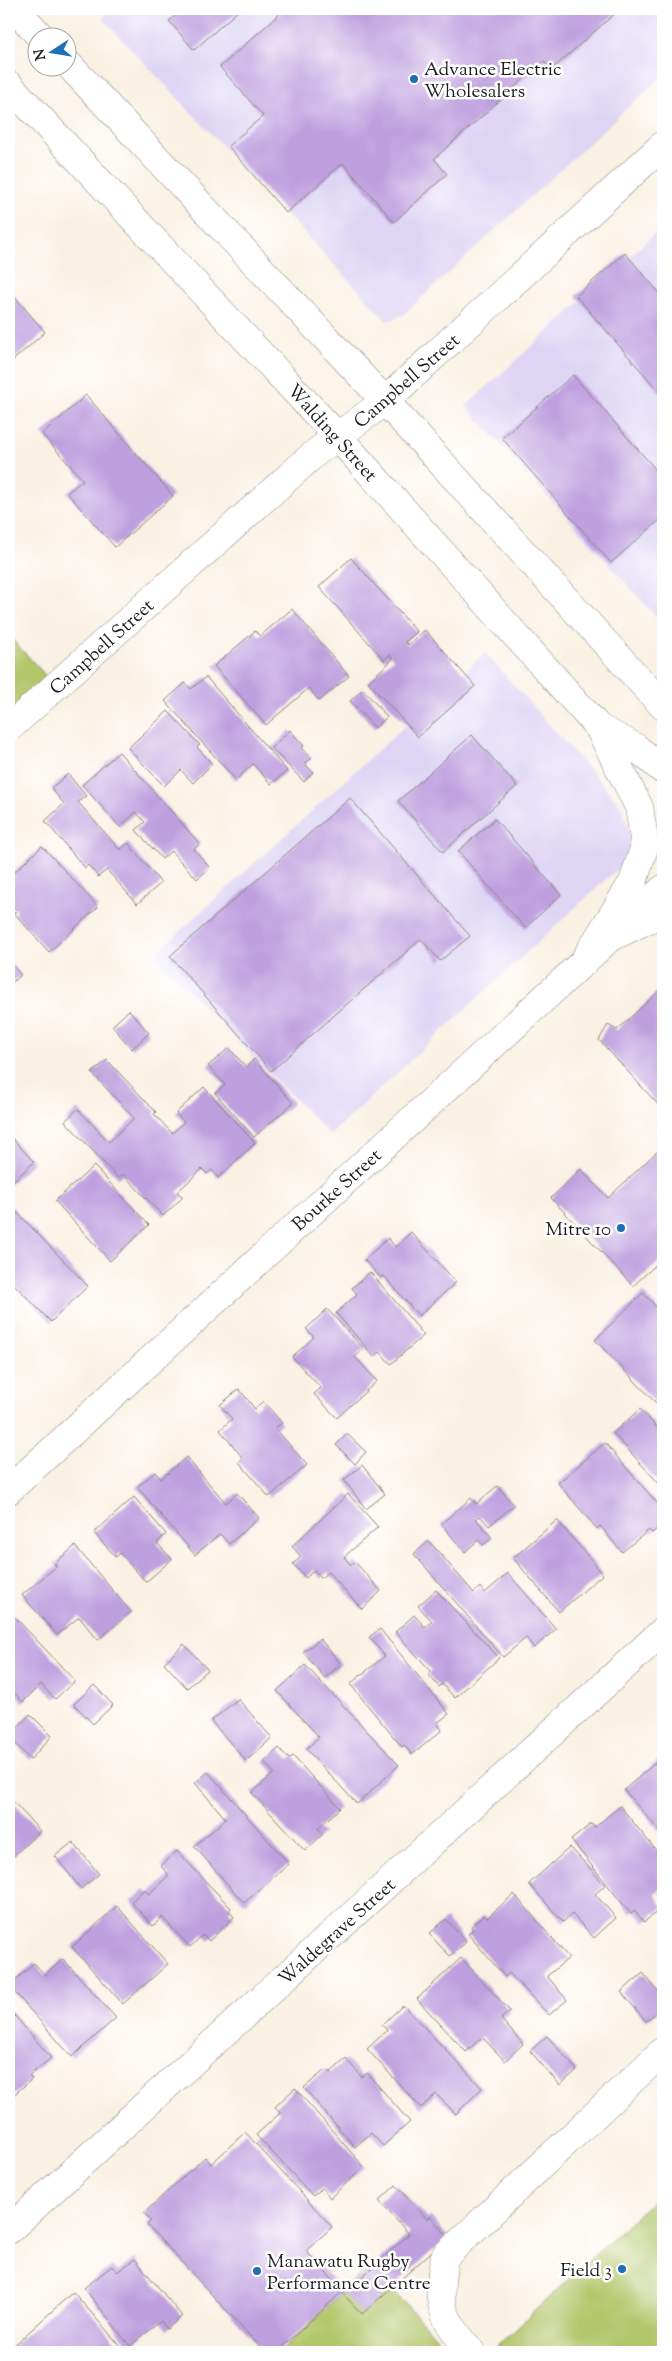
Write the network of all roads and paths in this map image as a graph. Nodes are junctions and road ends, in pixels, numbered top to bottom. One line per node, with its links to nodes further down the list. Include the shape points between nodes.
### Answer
1 (15, 9): 2 (street)
2 (33, 28)
3 (78, 75): 6 (street)
4 (9, 84): 7 (street, Walding Street)
5 (663, 145): 6 (street, Campbell Street)
6 (385, 402): 7 (street, Campbell Street); 8 (street)
7 (338, 436): 9 (street, Campbell Street, via 299,467); 10 (street, Walding Street)
8 (663, 706)
9 (9, 728)
10 (599, 728): 11 (street, Walding Street, via 635,747); 15 (street, via 639,807 645,845 633,882)
11 (663, 770)
12 (663, 889): 14 (street, Bourke Street)
13 (663, 912): 14 (street)
14 (614, 936): 15 (street, Bourke Street)
15 (582, 964): 16 (street, Bourke Street)
16 (9, 1490)
17 (663, 1631): 19 (street, Waldegrave Street)
18 (663, 2051): 20 (street, via 445,2256 440,2279 441,2308 458,2337)
19 (9, 2230)
20 (472, 2352)

